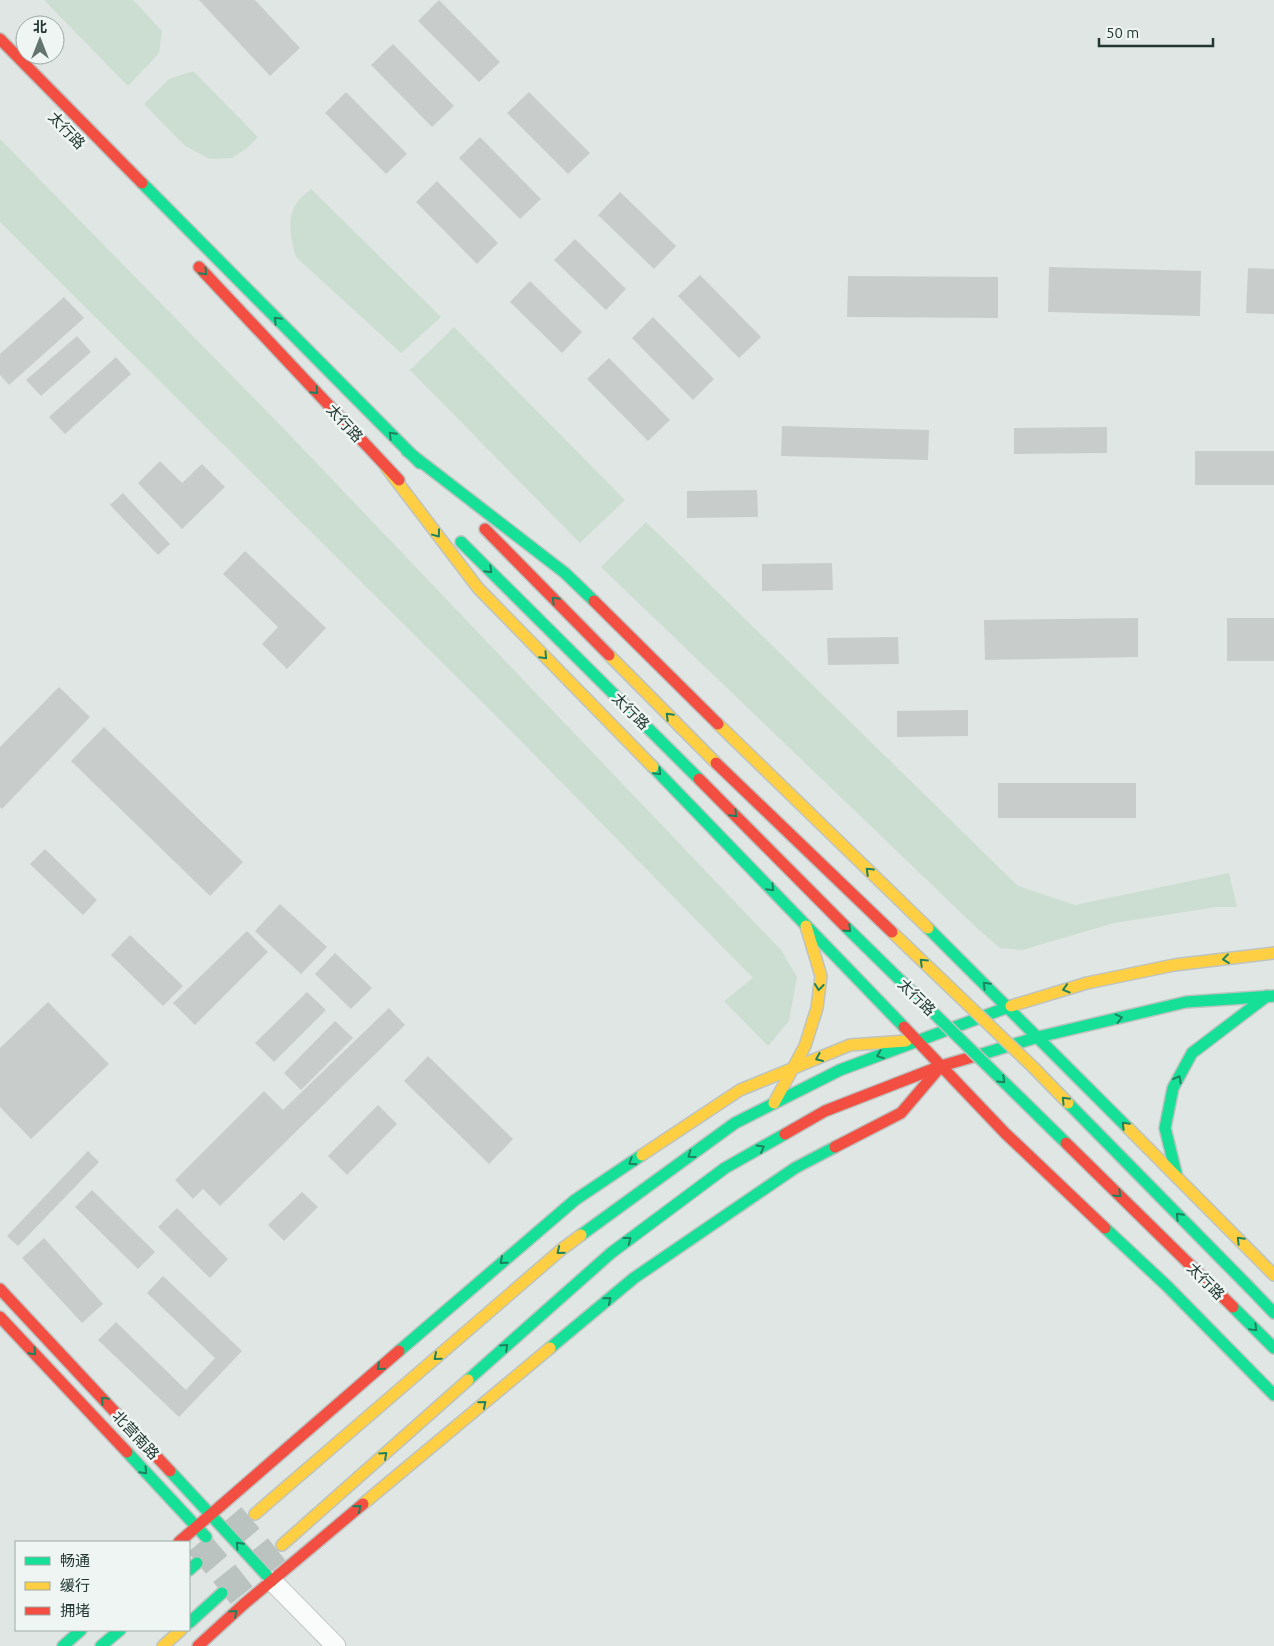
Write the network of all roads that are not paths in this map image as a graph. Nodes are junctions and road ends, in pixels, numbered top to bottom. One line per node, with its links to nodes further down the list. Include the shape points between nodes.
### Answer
1 (0, 39): 3 (main road, 太行路, one-way to 1)
2 (191, 259): 4 (main road, 太行路, one-way to 4)
3 (407, 451): 8 (main road, one-way to 3, via 565,573); 17 (main road, 太行路, one-way to 3, bridge, via 1033,1067 716,763)
4 (386, 467): 5 (main road, one-way to 5, via 478,588); 20 (main road, 太行路, one-way to 20, bridge, via 792,874)
5 (805, 923): 10 (main road); 12 (main road, one-way to 12, via 821,976 817,1008 805,1046)
6 (1274, 953): 8 (main road, one-way to 8, via 1174,965 1087,983)
7 (1270, 996): 9 (main road, one-way to 7, via 1186,1002); 14 (main road, one-way to 7, via 1165,1128 1173,1088 1192,1053)
8 (1008, 1007): 9 (main road); 10 (main road)
9 (1038, 1038): 11 (main road); 14 (main road, one-way to 9)
10 (917, 1040): 11 (main road); 12 (main road, one-way to 12, via 850,1044); 13 (main road, one-way to 13, via 840,1070)
11 (941, 1066): 19 (main road, via 1005,1133); 27 (main road, one-way to 11, via 611,1253 725,1168 825,1112); 29 (main road, one-way to 11, via 634,1278 795,1168 902,1113)
12 (793, 1068): 13 (main road); 23 (main road, one-way to 23, via 740,1090 575,1200)
13 (774, 1103): 24 (main road, one-way to 24, via 735,1123 562,1249)
14 (1177, 1177): 15 (main road, one-way to 14)
15 (1274, 1275)
16 (0, 1289): 23 (main road, 北营南路, one-way to 16)
17 (1274, 1313)
18 (0, 1317): 25 (main road, 北营南路, one-way to 25)
19 (1219, 1340): 21 (main road); 22 (main road)
20 (1274, 1348)
21 (1274, 1395)
22 (1274, 1408)
23 (210, 1514): 25 (main road); 29 (main road, 北营南路, one-way to 23)
24 (255, 1514)
25 (196, 1526): 26 (main road); 28 (main road, 北营南路)
26 (180, 1541)
27 (282, 1545)
28 (215, 1546)
29 (260, 1586): 38 (main road, one-way to 29); 39 (street)
30 (222, 1593): 31 (main road)
31 (190, 1622)
32 (80, 1631): 35 (main road)
33 (119, 1631): 36 (main road)
34 (180, 1631): 37 (main road)
35 (63, 1646)
36 (101, 1646)
37 (163, 1646)
38 (198, 1646)
39 (336, 1646)

